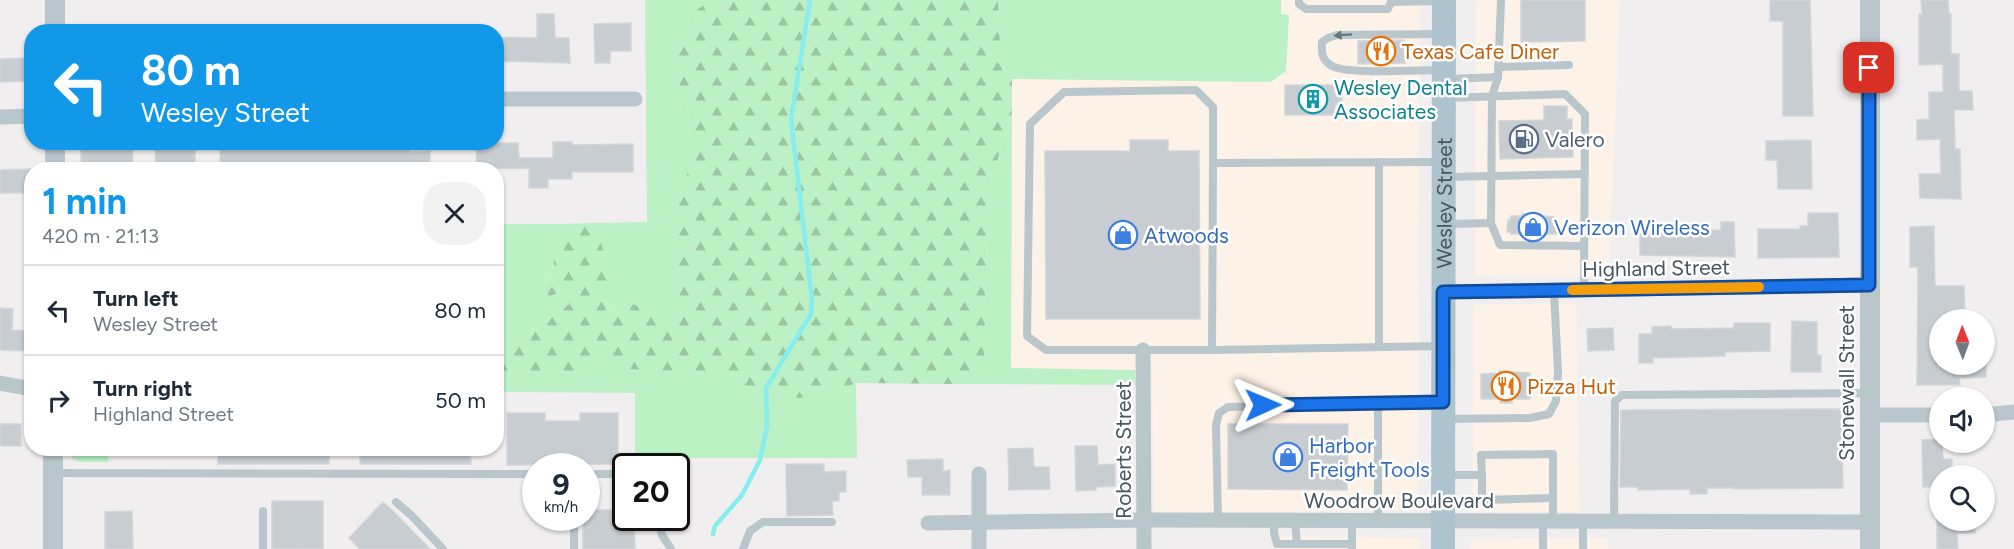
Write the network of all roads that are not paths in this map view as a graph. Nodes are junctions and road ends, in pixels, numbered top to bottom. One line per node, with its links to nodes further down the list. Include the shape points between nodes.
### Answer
1 (55, 0): 9 (street)
2 (1299, 0): 8 (lane, via 1306,9)
3 (1332, 0): 8 (lane)
4 (1501, 0): 12 (lane)
5 (1870, 0): 28 (street, Stonewall Street)
6 (1391, 1): 7 (lane); 8 (lane, via 1388,9)
7 (1444, 1): 10 (main road, Wesley Street)
8 (1333, 9)
9 (55, 24)
10 (1444, 34): 14 (main road, Wesley Street); 14 (lane, one-way to 14, via 1337,35 1322,42 1321,51 1332,66)
11 (1569, 65): 12 (lane)
12 (1498, 67): 13 (lane)
13 (1498, 77): 14 (lane); 15 (lane)
14 (1444, 82): 15 (lane); 22 (main road, Wesley Street)
15 (1492, 96): 23 (lane, via 1565,94 1585,114); 24 (lane)
16 (504, 99): 17 (street)
17 (635, 99)
18 (24, 116): 19 (street)
19 (0, 117)
20 (1379, 162): 21 (lane); 22 (lane); 33 (lane)
21 (1213, 163): 34 (lane, via 1213,107 1196,90 1064,92 1030,124 1027,336 1046,350); 35 (lane)
22 (1444, 170): 24 (lane); 26 (main road, Wesley Street)
23 (1584, 174): 24 (lane); 27 (lane)
24 (1491, 176): 25 (lane)
25 (1491, 223): 26 (lane); 27 (lane, via 1500,244)
26 (1443, 224): 31 (main road, Wesley Street)
27 (1584, 246): 29 (lane)
28 (1869, 285): 29 (street, Highland Street); 38 (street, Stonewall Street)
29 (1584, 290): 30 (street, Highland Street)
30 (1554, 291): 31 (street, Highland Street); 40 (lane, via 1558,372 1556,401 1549,414 1530,418)
31 (1443, 292): 32 (main road, Wesley Street)
32 (1443, 346): 33 (lane); 40 (main road, Wesley Street)
33 (1379, 347): 35 (lane)
34 (1143, 350): 35 (lane); 54 (street, Roberts Street)
35 (1212, 350)
36 (0, 383): 37 (street)
37 (24, 387)
38 (1870, 393): 43 (street, Stonewall Street); 65 (lane, via 1622,395 1616,401)
39 (1378, 403): 40 (lane); 55 (lane, via 1240,405 1219,413); 59 (lane)
40 (1443, 411): 49 (main road, Wesley Street)
41 (2014, 412): 42 (street)
42 (1995, 414)
43 (1871, 415): 44 (street); 66 (street, Stonewall Street)
44 (1929, 415)
45 (53, 456): 46 (street)
46 (53, 473): 47 (lane); 73 (street)
47 (522, 474)
48 (979, 474): 62 (street)
49 (1443, 475): 50 (lane); 63 (main road, Wesley Street)
50 (1482, 475): 51 (lane, via 1482,500); 51 (lane, via 1481,455 1553,454)
51 (1553, 498): 60 (lane)
52 (396, 502): 75 (lane)
53 (263, 511): 74 (lane)
54 (1144, 520): 55 (street, Woodrow Boulevard); 62 (street, Woodrow Boulevard); 80 (street, Roberts Street)
55 (1218, 521): 56 (street, Woodrow Boulevard)
56 (1274, 521): 57 (street, Woodrow Boulevard); 71 (lane, via 1277,544)
57 (1295, 521): 58 (street, Woodrow Boulevard); 70 (lane)
58 (1352, 521): 59 (street, Woodrow Boulevard); 72 (lane)
59 (1378, 521): 63 (street, Woodrow Boulevard)
60 (1548, 521): 63 (street, Woodrow Boulevard); 64 (street, Woodrow Boulevard); 82 (lane)
61 (832, 522): 78 (lane, via 763,522 750,531)
62 (979, 522): 67 (street, Woodrow Boulevard); 79 (street)
63 (1443, 522): 81 (main road, Wesley Street)
64 (1584, 522): 65 (street, Woodrow Boulevard); 83 (lane)
65 (1614, 522): 66 (street, Woodrow Boulevard)
66 (1870, 522): 84 (street, Stonewall Street)
67 (928, 523)
68 (574, 531): 76 (lane)
69 (661, 531): 77 (lane)
70 (1297, 544): 71 (lane); 72 (lane)
71 (1286, 546)
72 (1352, 546)
73 (53, 549)
74 (263, 549)
75 (443, 549)
76 (574, 549)
77 (671, 549)
78 (743, 549)
79 (978, 549)
80 (1144, 549)
81 (1443, 549)
82 (1543, 549)
83 (1583, 549)
84 (1870, 549)

